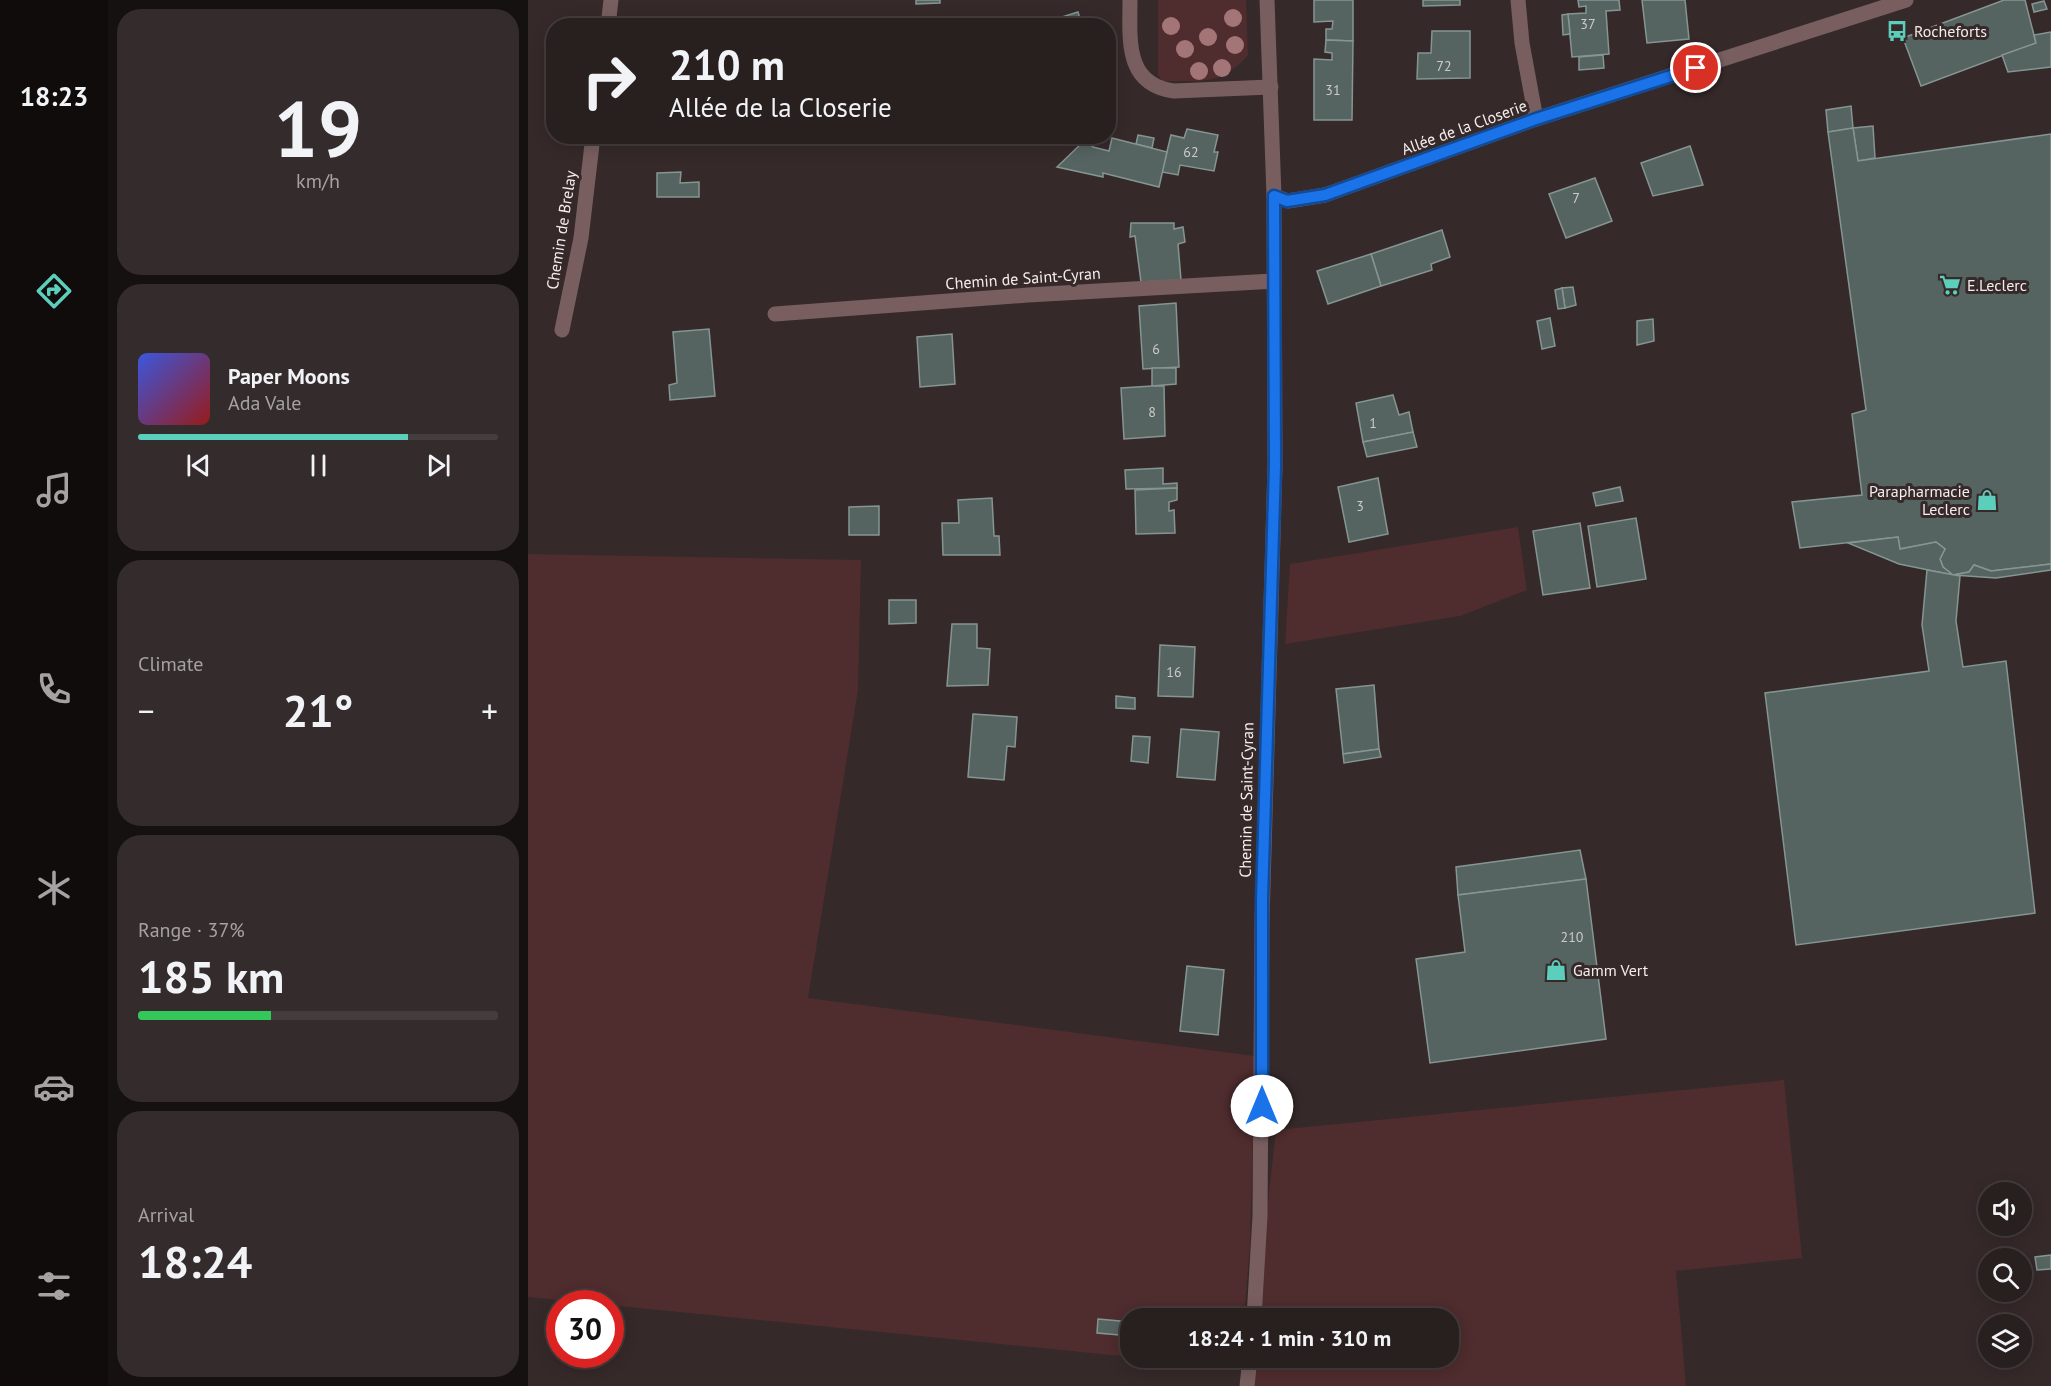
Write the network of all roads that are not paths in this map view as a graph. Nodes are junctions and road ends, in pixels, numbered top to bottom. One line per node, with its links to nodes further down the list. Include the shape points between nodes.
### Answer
1 (611, 0): 6 (street)
2 (1130, 0): 7 (street, via 1130,51 1138,72 1158,88 1174,91)
3 (1267, 0): 7 (street, Chemin de Saint-Cyran)
4 (1518, 0): 8 (street)
5 (1906, 0): 8 (street, Allée de la Closerie)
6 (609, 18)
7 (1271, 87): 10 (street, Chemin de Saint-Cyran)
8 (1536, 119): 10 (street, Allée de la Closerie, via 1325,195 1287,201)
9 (592, 144): 13 (street, Chemin de Brelay, via 581,238)
10 (1274, 196): 11 (street, Chemin de Saint-Cyran)
11 (1274, 281): 12 (street, Chemin de Saint-Cyran); 14 (street, Chemin de Saint-Cyran, via 1275,466)
12 (775, 314)
13 (562, 330)
14 (1255, 1308)
15 (1249, 1368): 16 (street)
16 (1247, 1386)

